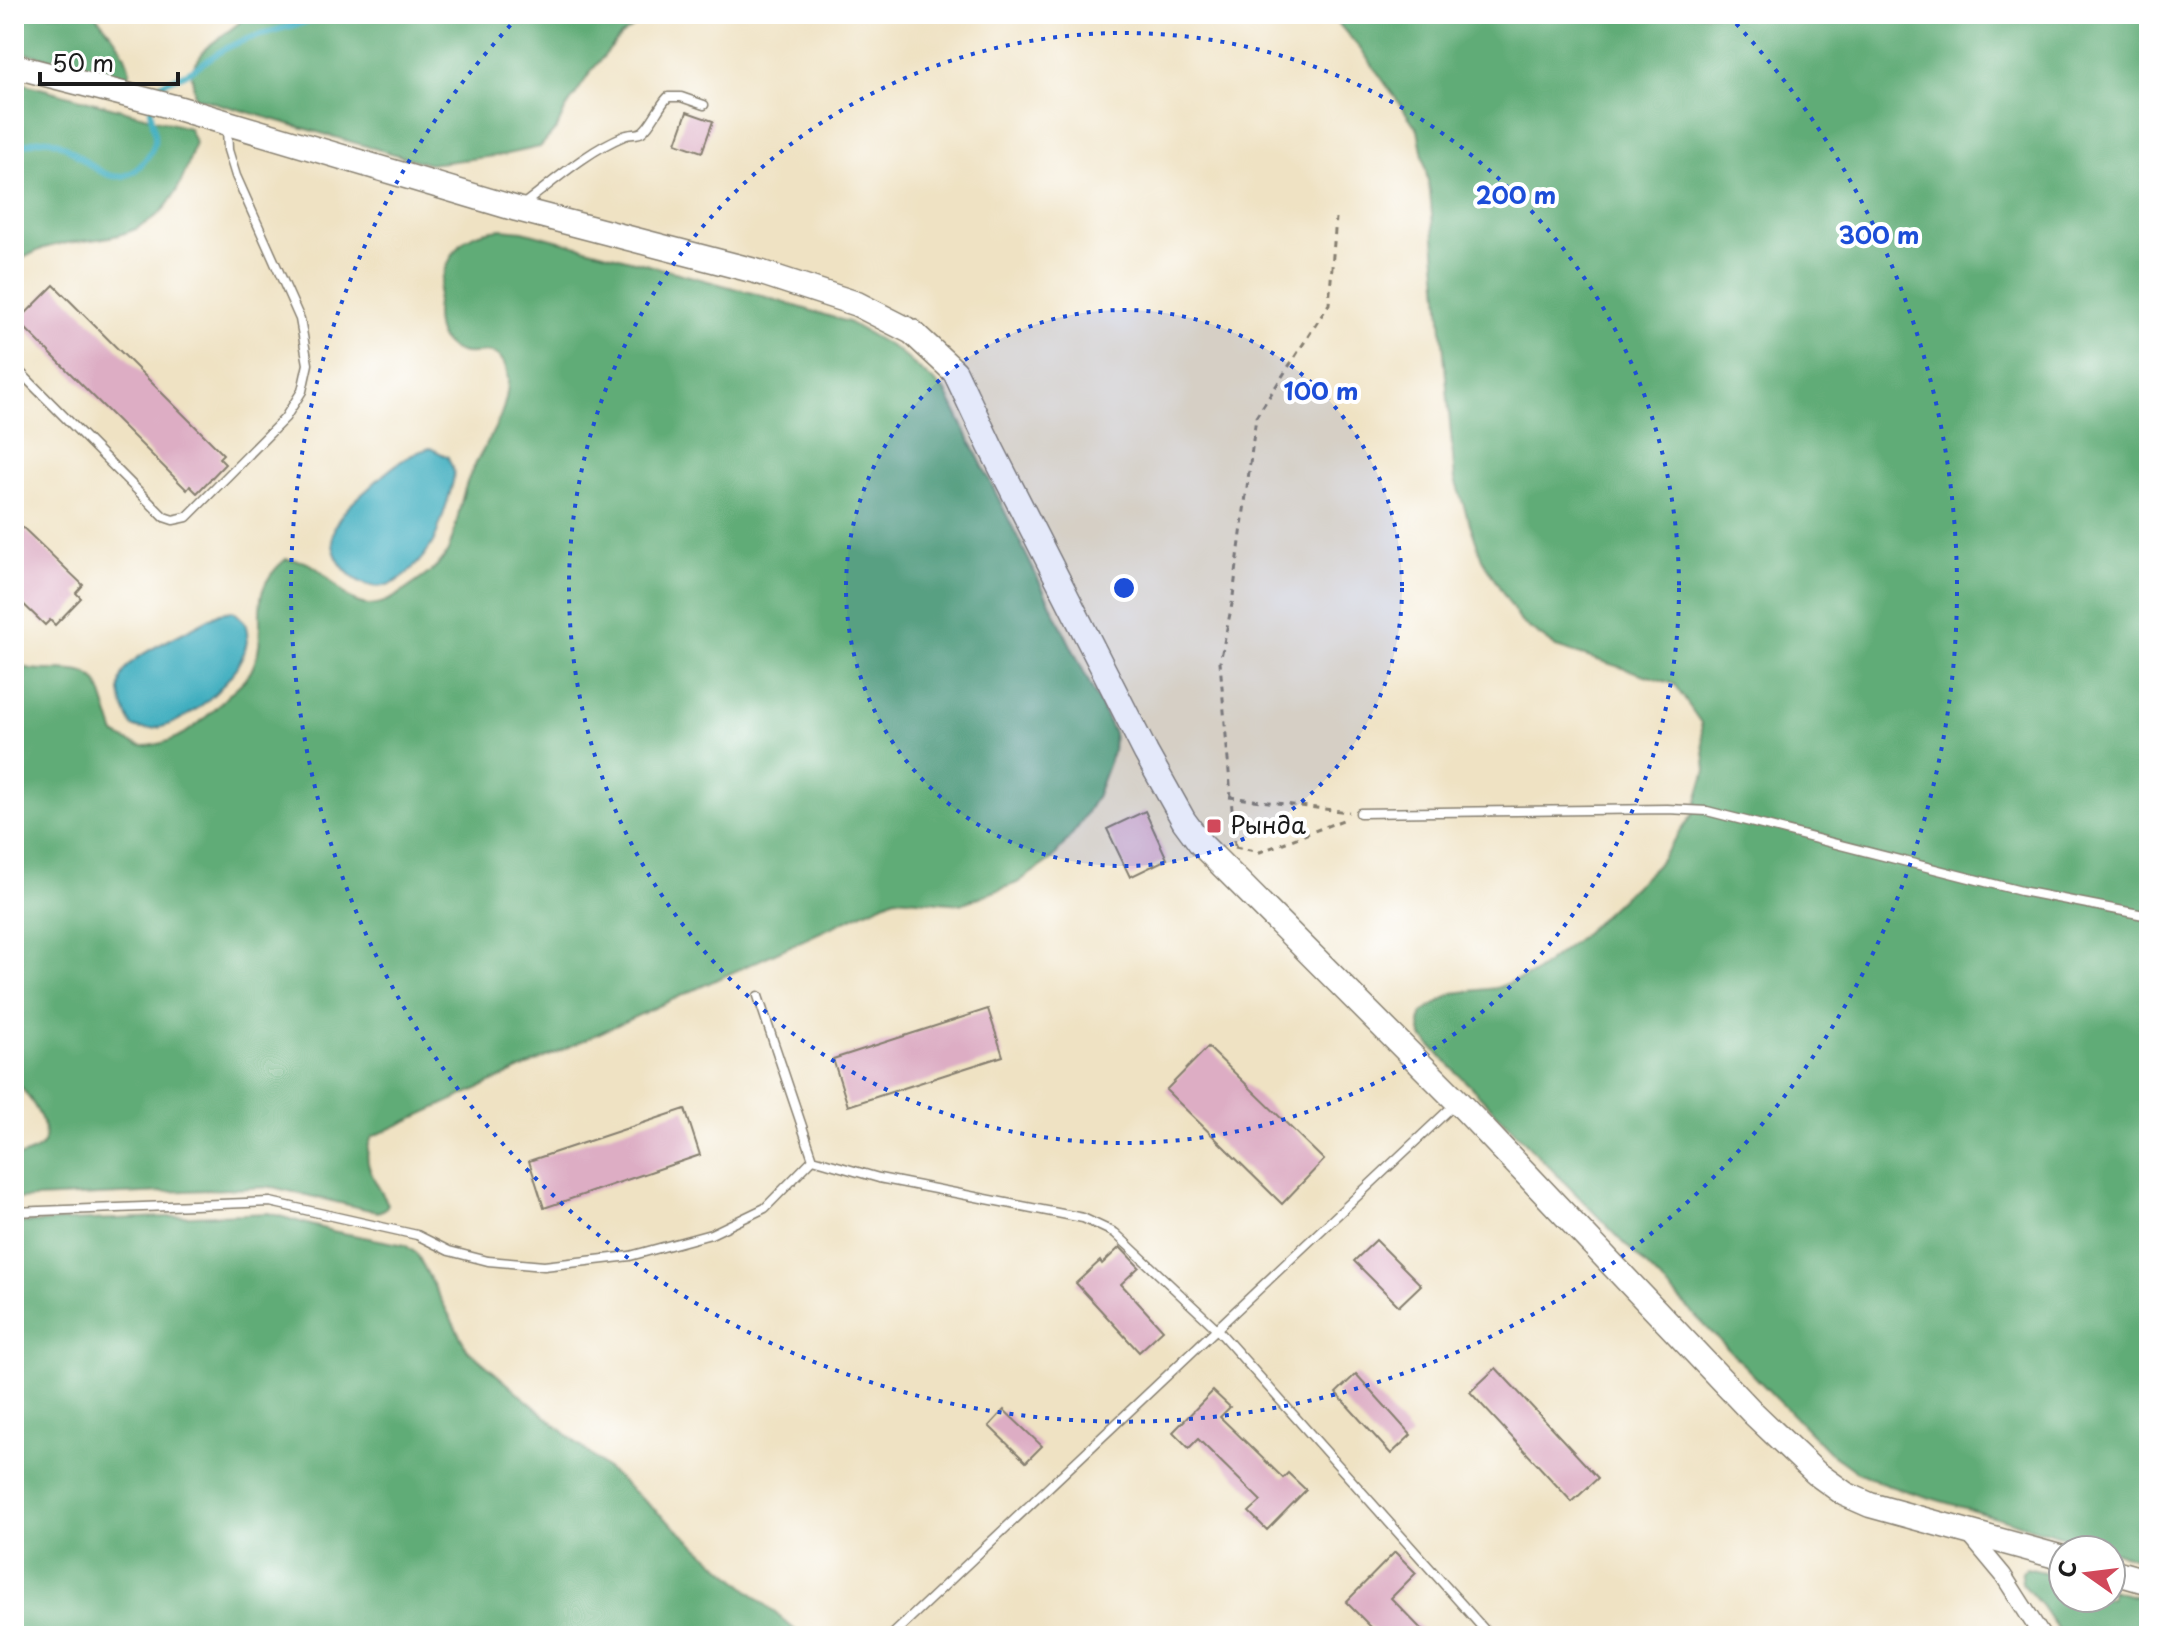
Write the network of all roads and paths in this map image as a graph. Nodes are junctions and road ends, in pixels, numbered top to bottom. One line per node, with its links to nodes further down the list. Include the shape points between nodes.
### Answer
1 (14, 66): 3 (main road)
2 (704, 105): 4 (lane, via 668,97 641,133 626,134 581,161)
3 (227, 122): 4 (main road); 6 (lane, via 236,176 300,319 308,364 302,391 285,418 187,517 173,520 164,517)
4 (517, 209): 9 (main road, via 759,272 857,304 912,332 955,372 1184,821)
5 (1336, 218): 7 (path, via 1329,304 1256,417 1220,662)
6 (14, 366)
7 (1229, 797): 8 (path); 9 (path)
8 (1360, 813): 9 (path, via 1260,852); 10 (lane, via 1707,811 2021,891)
9 (1228, 856): 12 (main road)
10 (2149, 916)
11 (758, 996): 13 (lane)
12 (1458, 1102): 15 (lane); 16 (main road, via 1816,1473 1845,1494 1885,1510)
13 (813, 1159): 14 (lane, via 765,1208 711,1234 630,1256 544,1266 488,1261 449,1251 417,1235 270,1202); 15 (lane, via 879,1178 1083,1218 1115,1233)
14 (14, 1212)
15 (1216, 1328): 20 (lane); 21 (lane)
16 (1968, 1533): 17 (main road); 22 (street)
17 (2047, 1554)
18 (2127, 1576): 19 (main road)
19 (2149, 1582)
20 (891, 1636)
21 (1490, 1636)
22 (2042, 1636)

